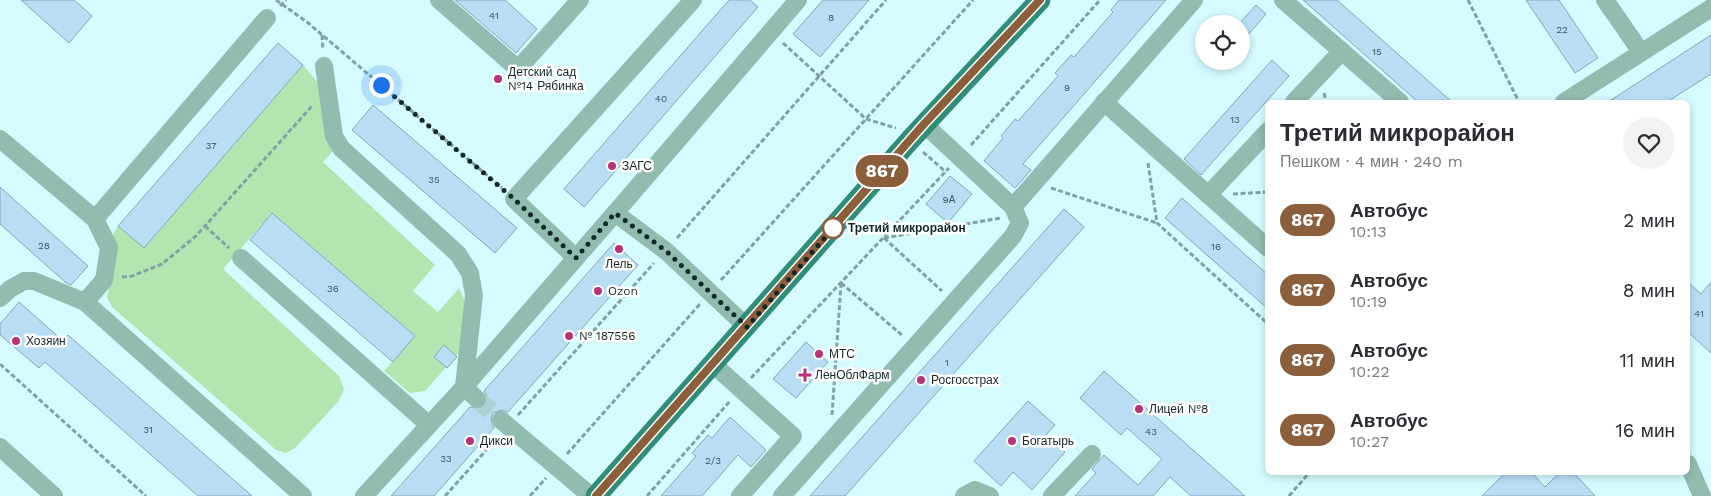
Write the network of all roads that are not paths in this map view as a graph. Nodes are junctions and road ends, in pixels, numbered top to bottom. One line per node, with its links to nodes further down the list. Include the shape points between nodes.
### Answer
1 (439, 0): 2 (street, via 518,69)
2 (580, 0)
3 (693, 0): 27 (street, via 514,199)
4 (1040, 0): 18 (main road)
5 (1194, 0): 17 (street)
6 (1284, 0): 11 (street)
7 (1605, 0): 12 (street)
8 (794, 1): 23 (street)
9 (1711, 8): 12 (street)
10 (267, 18): 24 (street)
11 (1342, 51): 14 (street); 15 (street)
12 (1641, 52): 16 (street)
13 (324, 66): 32 (street, via 334,136 341,148 458,254 470,273 474,295)
14 (1296, 100)
15 (1398, 100)
16 (1567, 100)
17 (1104, 102): 21 (street); 22 (street, via 1034,182)
18 (924, 124): 22 (street); 30 (main road)
19 (1265, 134): 21 (street)
20 (0, 139): 24 (street)
21 (1208, 195): 25 (street)
22 (1014, 211): 45 (street, via 1020,223 1013,236)
23 (615, 213): 27 (street); 30 (street, via 666,251)
24 (95, 219): 29 (street, via 109,248 104,280)
25 (1265, 245)
26 (241, 258): 35 (street)
27 (576, 258): 32 (street)
28 (0, 298): 29 (street, via 10,288 24,281 34,281)
29 (84, 302): 40 (street)
30 (747, 327): 31 (main road)
31 (714, 364): 43 (main road); 44 (street, via 793,436)
32 (464, 388): 33 (street); 35 (street)
33 (477, 399)
34 (504, 423): 42 (street)
35 (429, 425): 41 (street)
36 (0, 448): 39 (street)
37 (1092, 454): 48 (street)
38 (1690, 469): 49 (street)
39 (54, 496)
40 (303, 496)
41 (364, 496)
42 (591, 496)
43 (596, 496)
44 (740, 496)
45 (782, 496)
46 (964, 496): 47 (street, via 975,490)
47 (990, 496)
48 (1052, 496)
49 (1702, 496)

